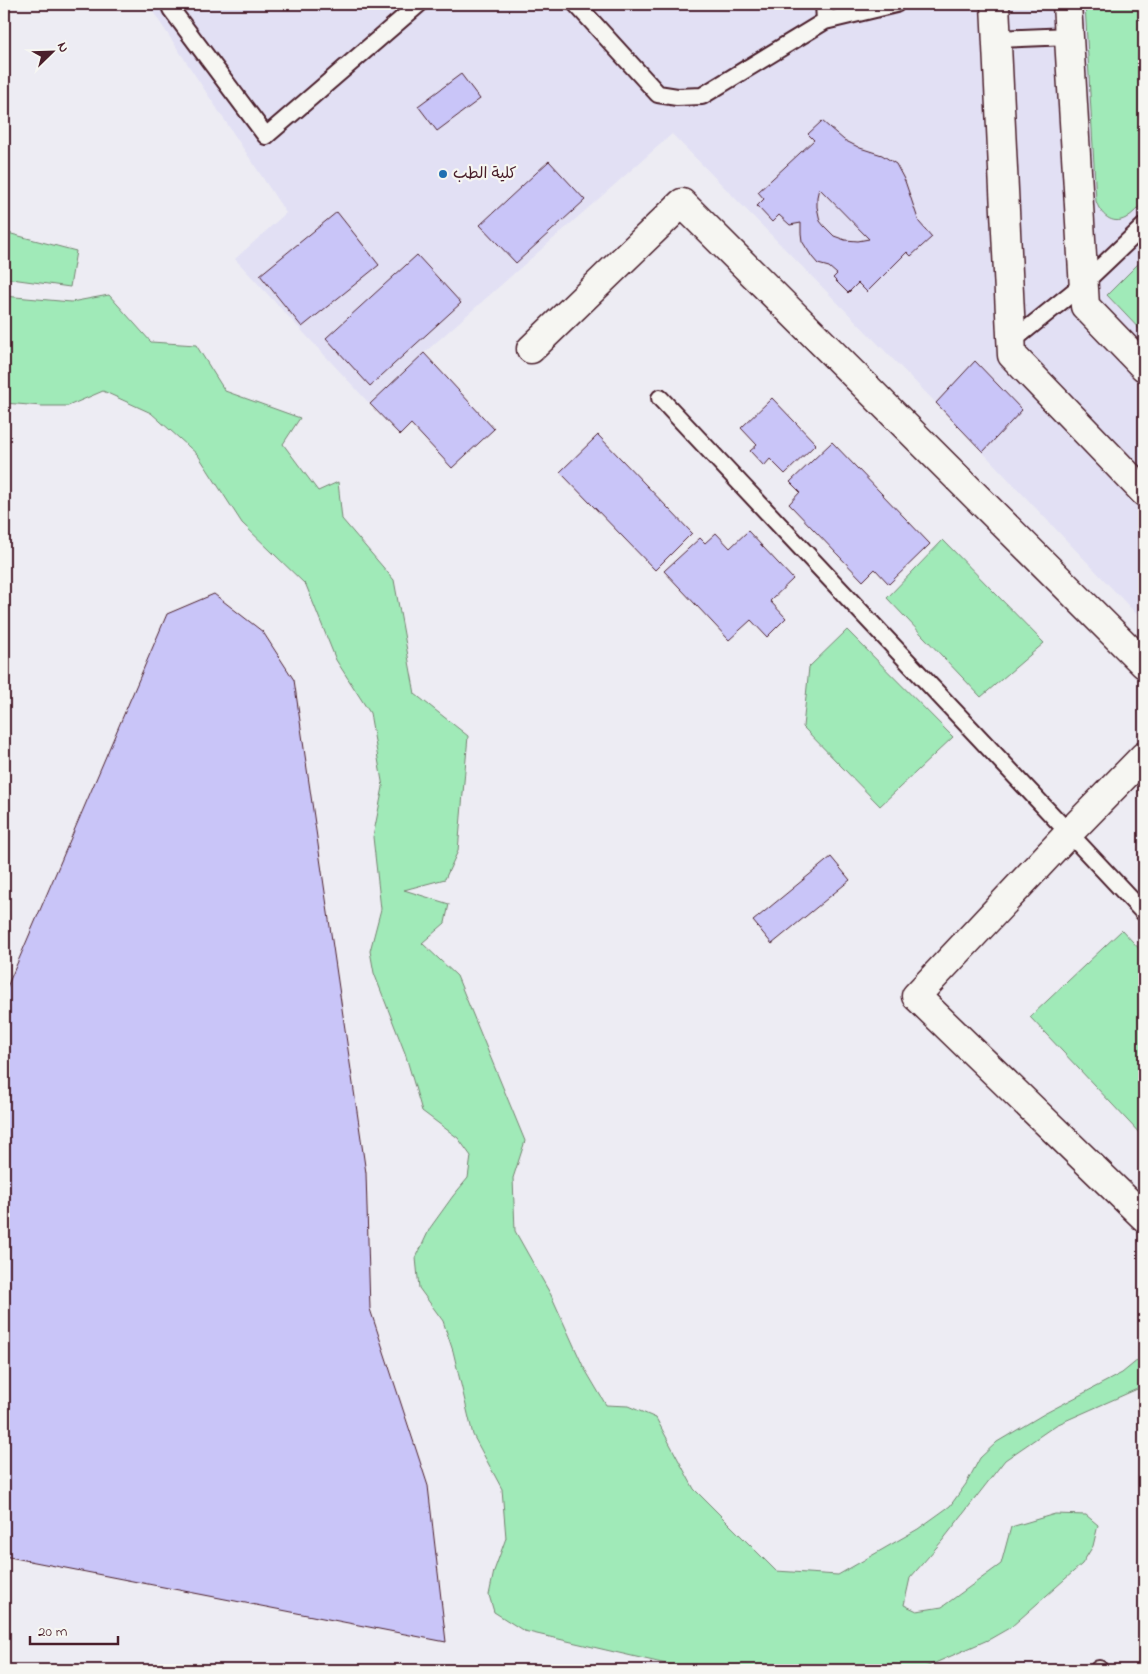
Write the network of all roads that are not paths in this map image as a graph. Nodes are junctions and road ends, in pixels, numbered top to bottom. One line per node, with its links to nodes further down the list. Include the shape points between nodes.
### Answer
1 (419, 4): 7 (lane, via 266,136)
2 (576, 4): 8 (lane, via 658,94 677,97 702,96)
3 (824, 4): 8 (lane)
4 (896, 4): 8 (lane)
5 (995, 4): 10 (street)
6 (1067, 4): 9 (street)
7 (172, 5)
8 (825, 21)
9 (1069, 36): 10 (lane); 12 (street)
10 (997, 40): 13 (street)
11 (1144, 226): 12 (lane)
12 (1084, 284): 13 (lane); 15 (street, via 1085,306)
13 (1011, 342): 17 (street, via 1012,356)
14 (531, 349): 18 (street, via 682,203)
15 (1144, 367)
16 (660, 398): 20 (lane)
17 (1144, 492)
18 (1144, 664)
19 (1144, 756): 20 (street)
20 (1070, 833): 21 (lane); 22 (street, via 916,996)
21 (1144, 912)
22 (1144, 1217)

